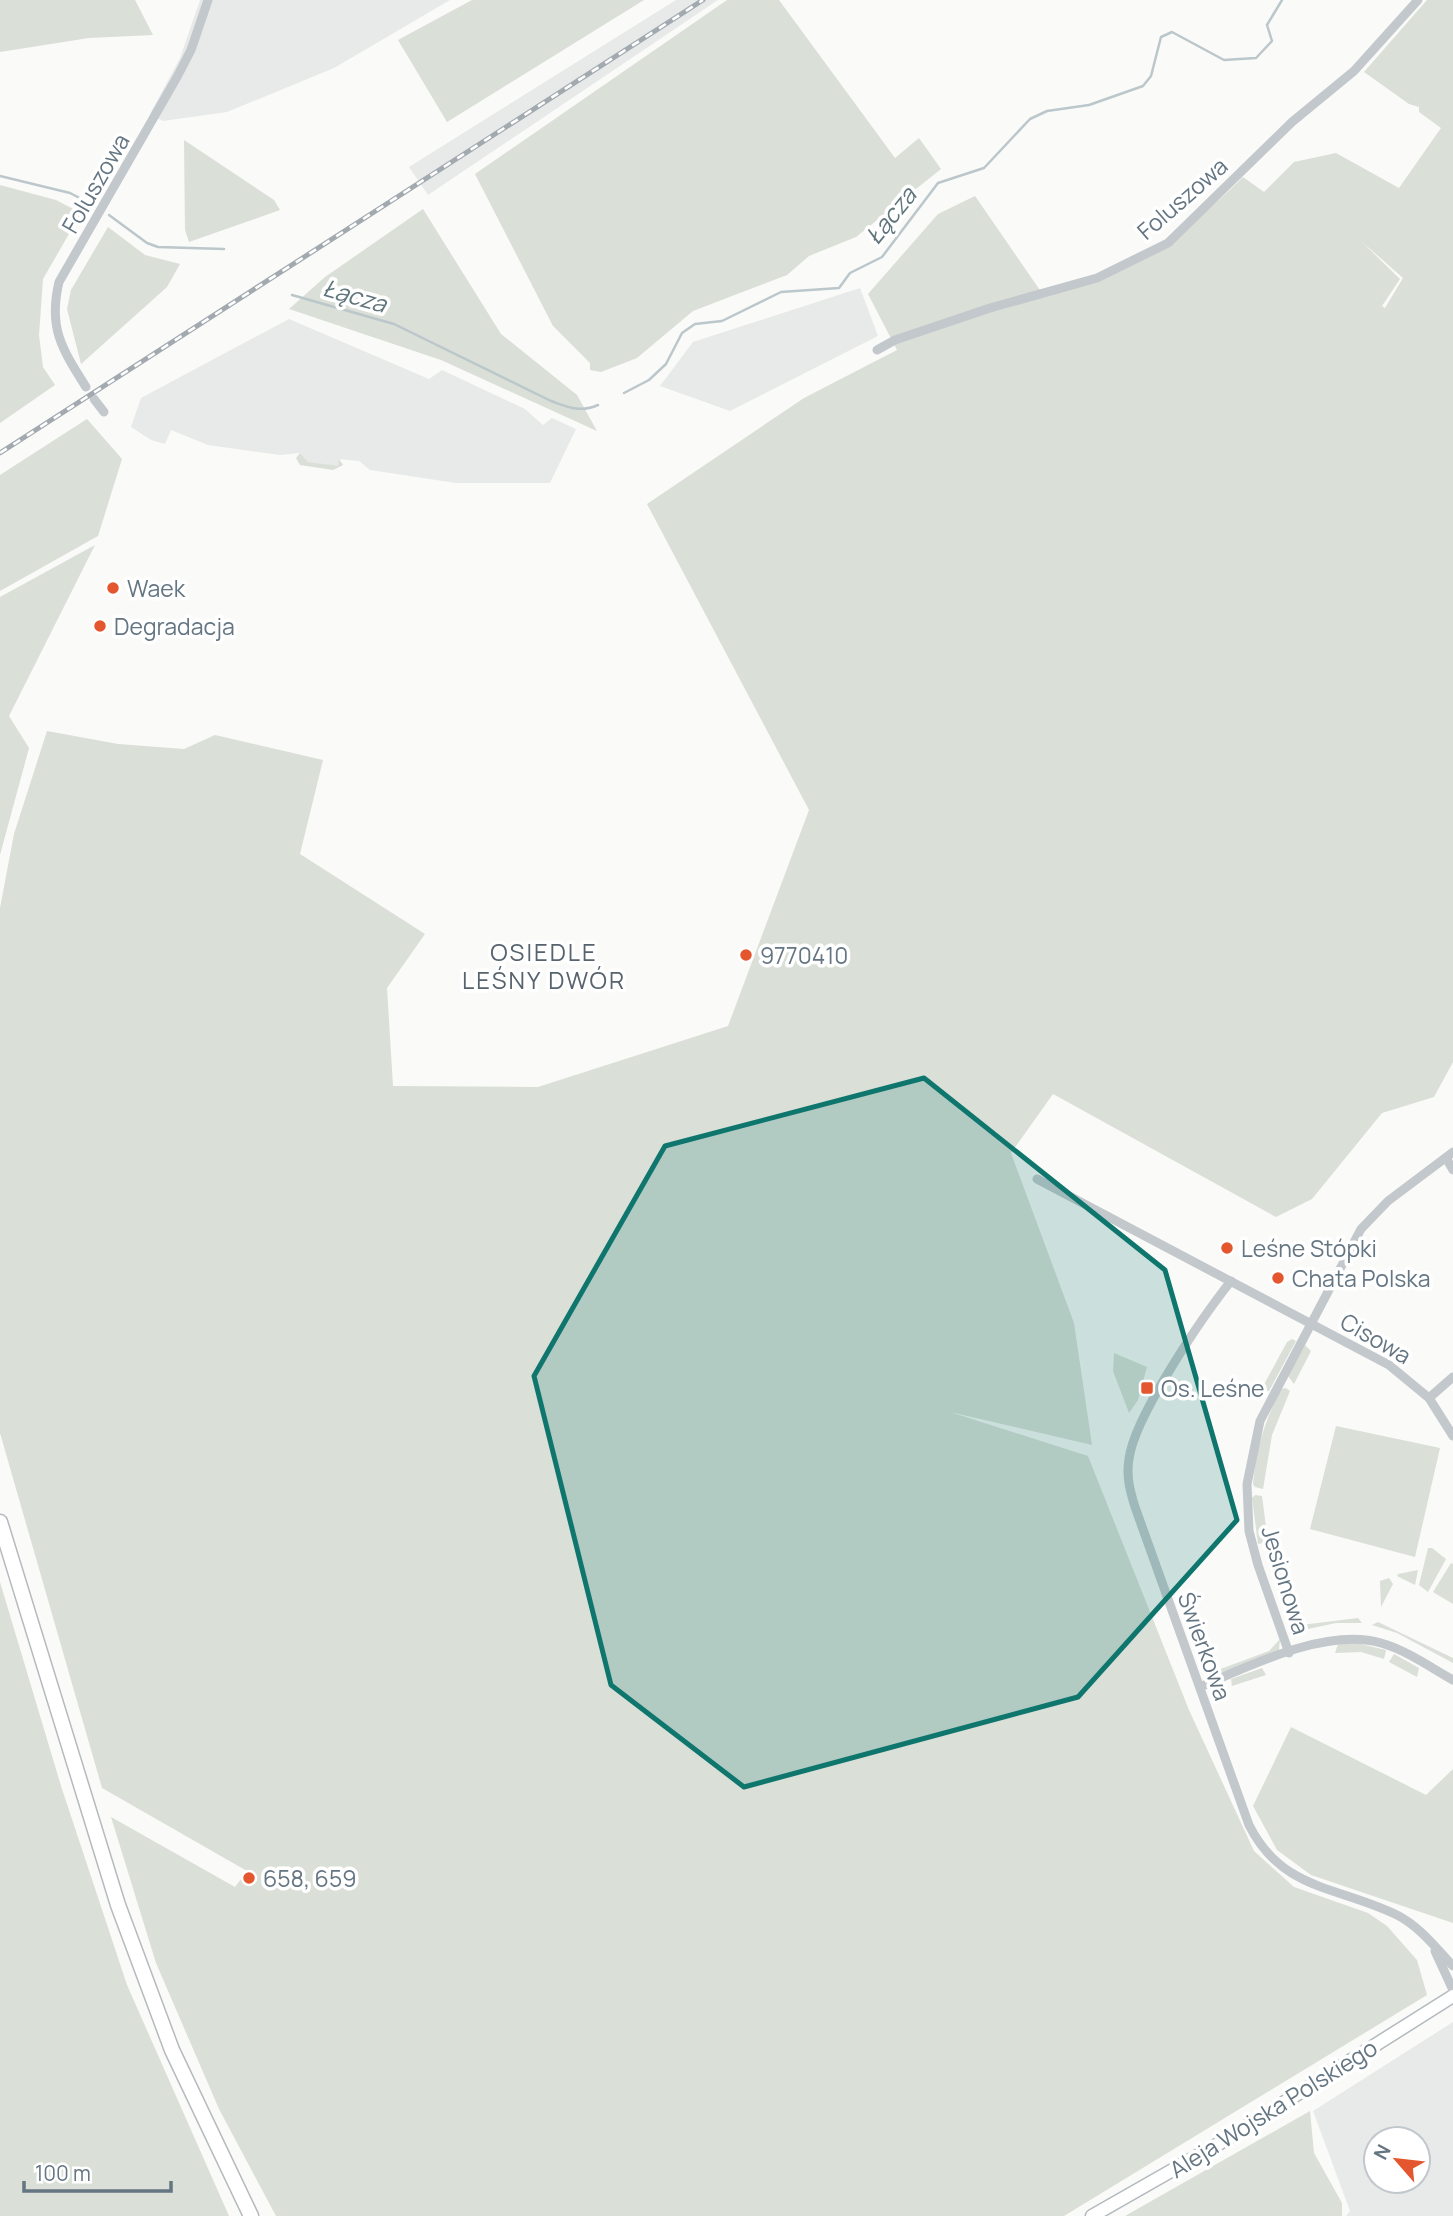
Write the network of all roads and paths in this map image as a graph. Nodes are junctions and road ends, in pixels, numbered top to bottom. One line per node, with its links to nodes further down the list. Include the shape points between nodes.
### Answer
1 (208, 0): 4 (street, Foluszowa, via 177,77 59,282 53,309 59,337)
2 (1418, 0): 3 (street, Foluszowa, via 1354,71 1292,122 1167,243 1097,278 990,308)
3 (877, 349)
4 (86, 387)
5 (94, 399): 6 (street)
6 (104, 412)
7 (1449, 1155): 8 (street); 11 (street, Jesionowa, via 1371,1217)
8 (1453, 1170)
9 (1037, 1179): 10 (street, Cisowa)
10 (1231, 1281): 11 (street, Cisowa); 18 (street, Świerkowa, via 1193,1334 1140,1427 1129,1458 1130,1491)
11 (1311, 1322): 13 (street, Cisowa, via 1389,1365); 16 (street, Jesionowa, via 1260,1421 1247,1483 1253,1546)
12 (1453, 1377): 13 (street)
13 (1429, 1398): 14 (street, Cisowa)
14 (1453, 1436)
15 (0, 1522): 23 (main road, via 118,1905 172,2050)
16 (1289, 1653): 17 (street, via 1325,1641 1362,1639 1392,1648); 18 (street)
17 (1453, 1680)
18 (1200, 1687): 19 (street, Świerkowa, via 1249,1825 1268,1856 1298,1878 1399,1916)
19 (1433, 1946): 20 (street, Świerkowa); 21 (street)
20 (1453, 1966)
21 (1453, 1990)
22 (1453, 1996): 24 (main road, Aleja Wojska Polskiego, via 1220,2143)
23 (251, 2216)
24 (1092, 2216)

